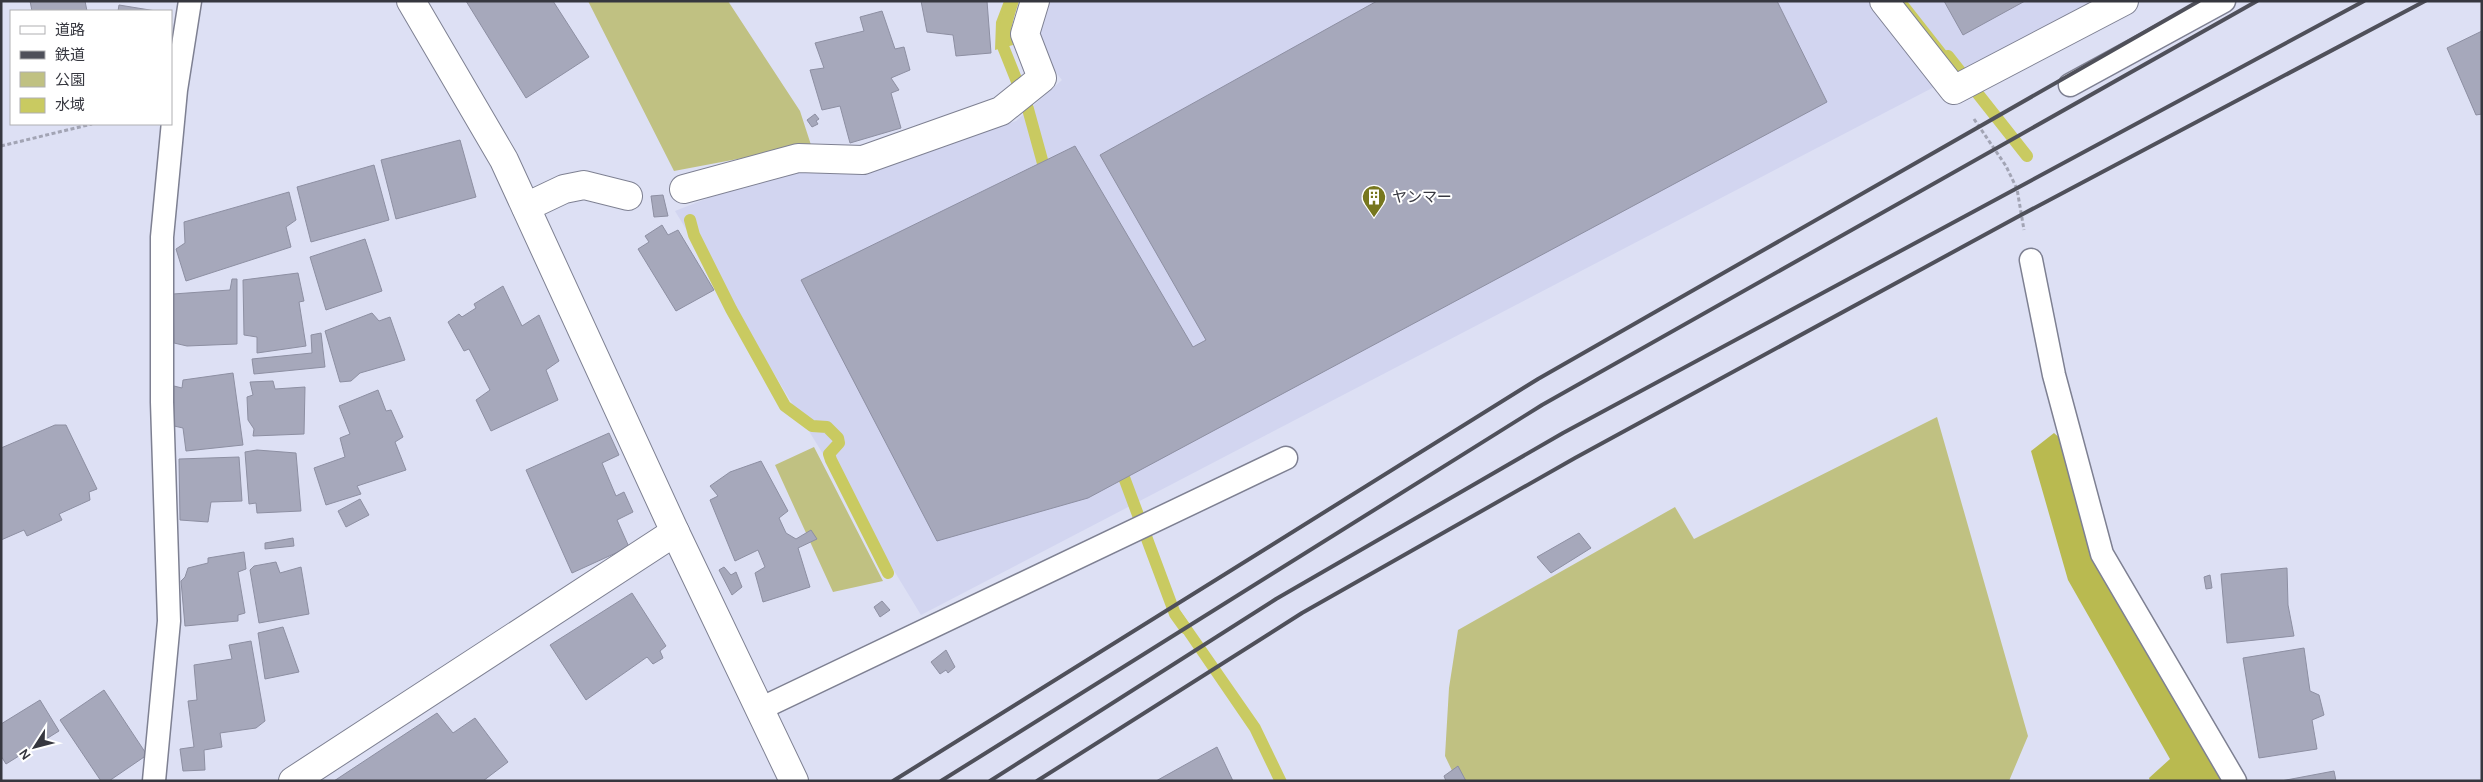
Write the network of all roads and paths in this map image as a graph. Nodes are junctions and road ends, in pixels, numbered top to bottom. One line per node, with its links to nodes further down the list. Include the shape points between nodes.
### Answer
1 (190, 1): 18 (lane, via 176,90 162,237 162,402 169,621)
2 (411, 1): 13 (street, via 504,160)
3 (1035, 1): 11 (street, via 1025,34 1042,78 1001,111 863,160 798,158)
4 (1884, 1): 8 (street)
5 (2124, 1): 8 (street)
6 (2224, 1): 7 (lane)
7 (2070, 85)
8 (1954, 90): 14 (path, via 2006,166 2017,189)
9 (88, 125): 10 (path)
10 (1, 146)
11 (684, 189)
12 (628, 196): 13 (street, via 584,185 564,189)
13 (526, 207): 16 (street)
14 (2030, 260): 21 (lane, via 2054,375 2102,554)
15 (1286, 458): 17 (lane)
16 (675, 532): 17 (street); 19 (street)
17 (760, 709): 20 (street)
18 (154, 781)
19 (293, 781)
20 (794, 781)
21 (2235, 781)

